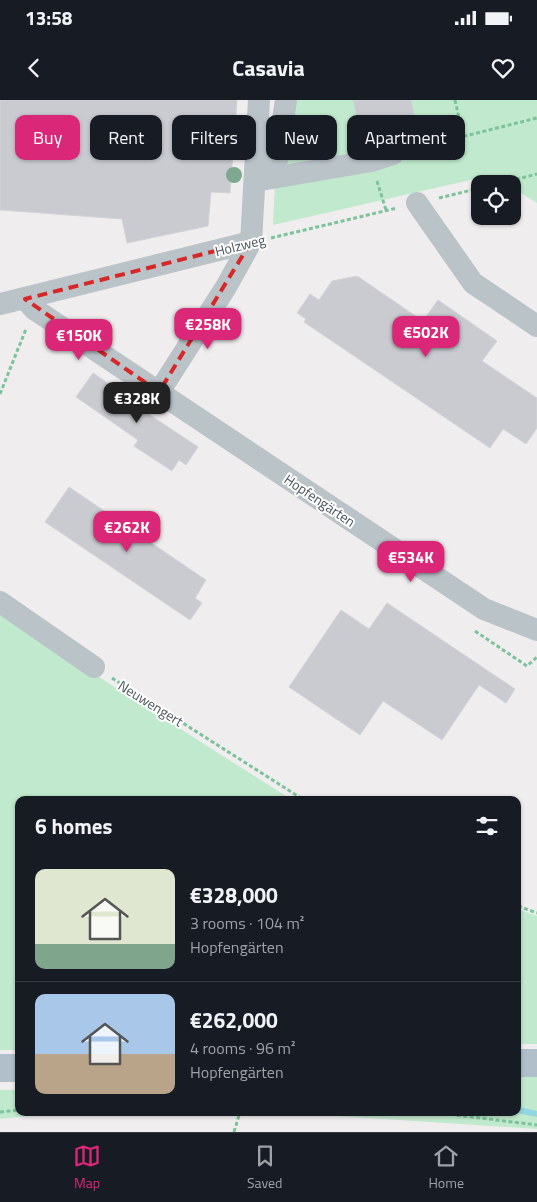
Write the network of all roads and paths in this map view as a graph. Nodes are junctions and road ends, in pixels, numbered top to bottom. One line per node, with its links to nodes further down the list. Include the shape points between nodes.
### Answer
1 (259, 100): 12 (street)
2 (455, 100): 4 (path)
3 (296, 104): 9 (path); 12 (street, via 276,165)
4 (458, 115)
5 (537, 118): 6 (path)
6 (465, 136)
7 (374, 160): 8 (street)
8 (371, 161): 9 (street); 15 (path)
9 (319, 169): 12 (street)
10 (537, 174): 11 (path)
11 (521, 178)
12 (255, 181): 16 (street)
13 (471, 190): 14 (path, Holzweg)
14 (417, 203): 15 (path, Holzweg); 19 (street, via 473,284)
15 (386, 210): 16 (path, Holzweg)
16 (251, 242): 18 (street, Holzweg); 20 (street, via 226,288)
17 (0, 304): 18 (street, Holzweg)
18 (30, 304): 20 (street, Hopfengärten); 21 (path)
19 (537, 326)
20 (159, 392): 23 (street, Hopfengärten, via 484,609)
21 (0, 394)
22 (0, 602): 24 (street)
23 (537, 630)
24 (94, 667): 25 (path, Neuwengert)
25 (298, 796)
26 (521, 907): 27 (path)
27 (537, 913)
28 (521, 1063): 29 (main road)
29 (537, 1063)
30 (0, 1068): 31 (main road)
31 (15, 1068)
32 (15, 1110): 33 (path)
33 (0, 1112)
34 (239, 1116): 37 (path)
35 (464, 1116): 36 (path)
36 (537, 1125)
37 (234, 1132)

